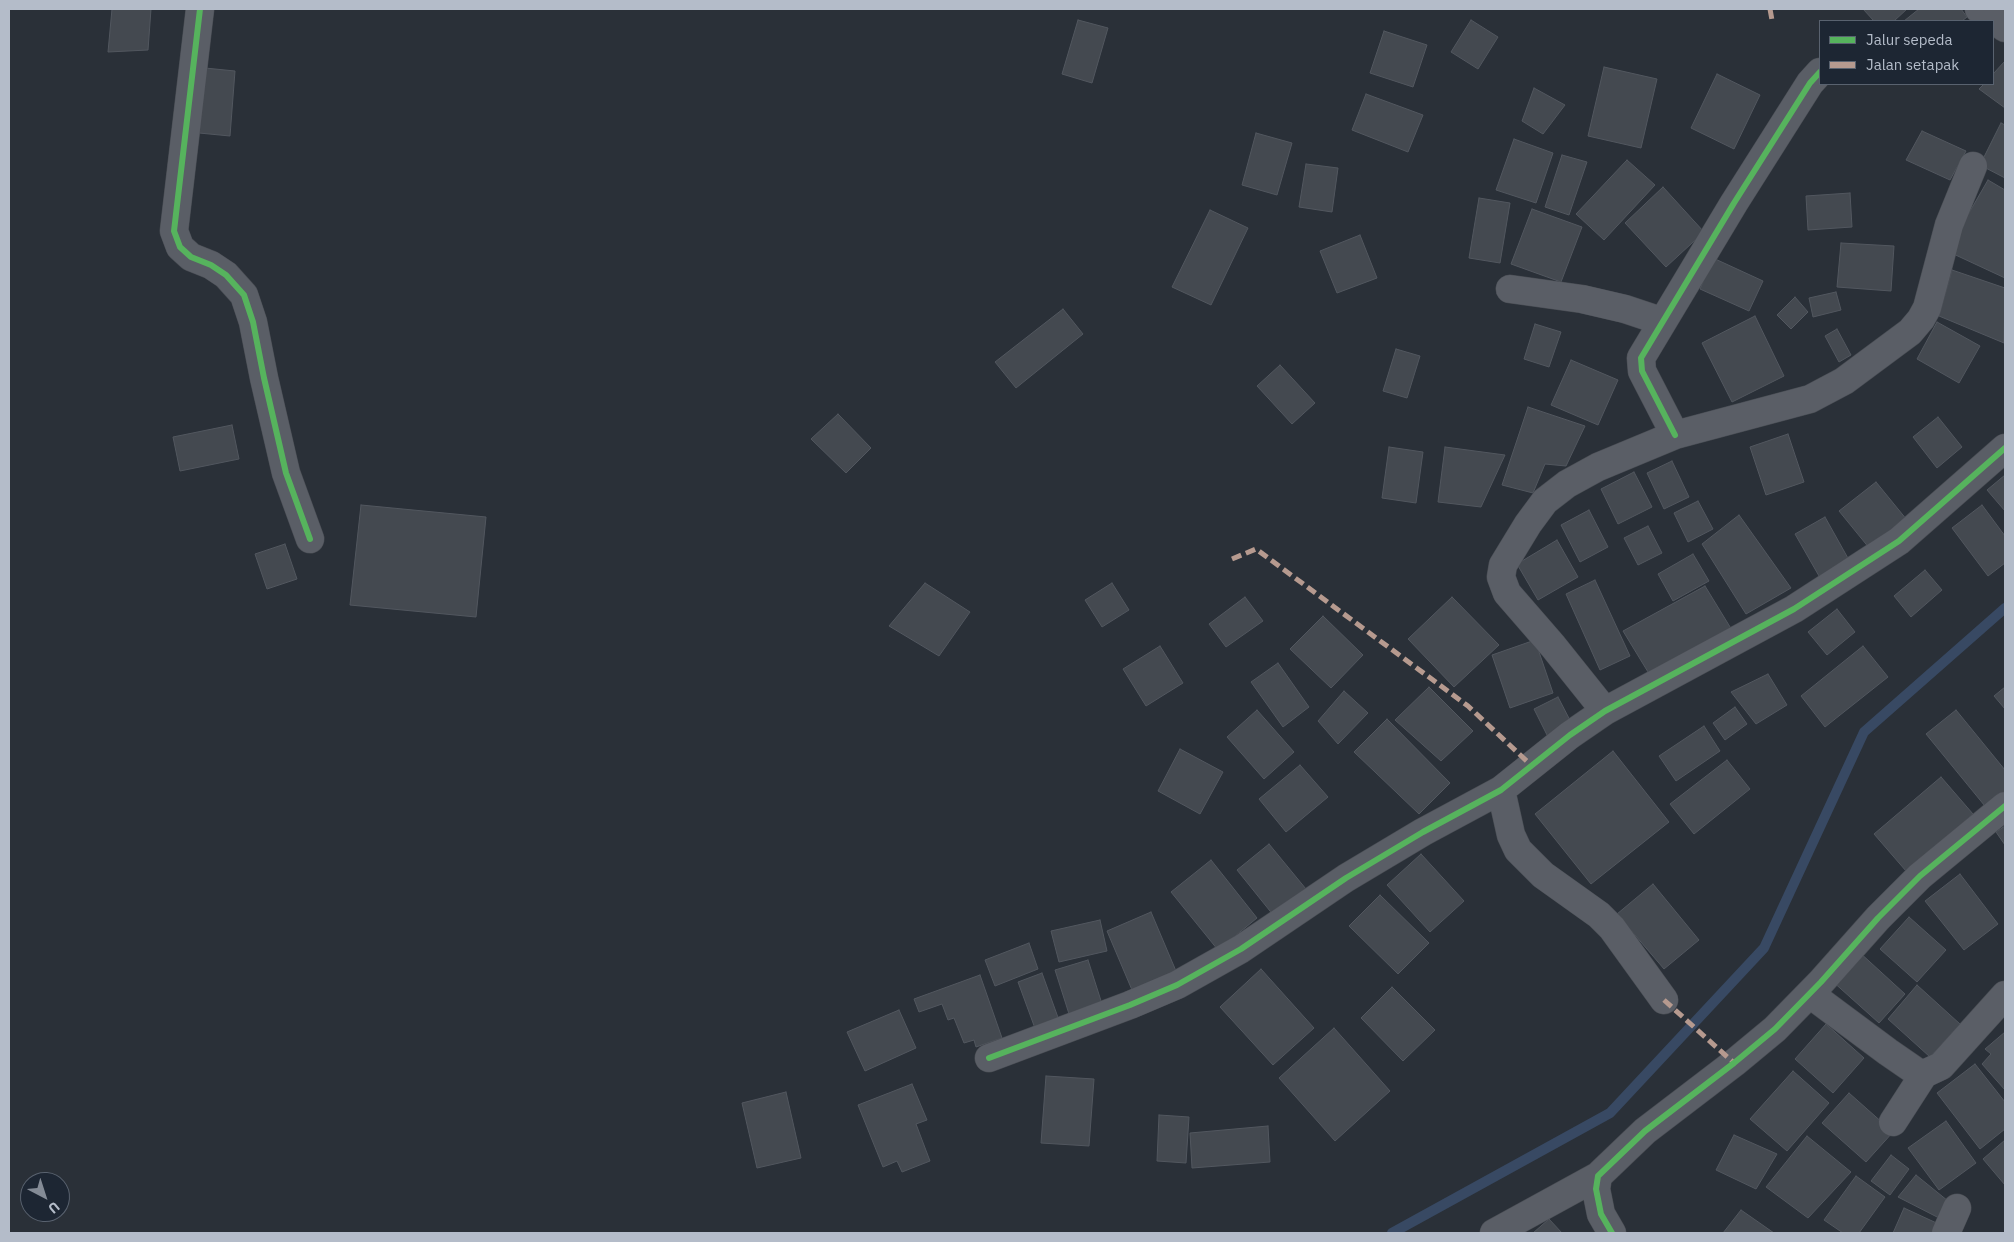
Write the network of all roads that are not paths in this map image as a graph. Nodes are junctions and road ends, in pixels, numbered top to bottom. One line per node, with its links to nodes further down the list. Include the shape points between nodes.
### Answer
1 (200, 9): 10 (street, via 174,231 180,247 191,257 226,275 244,295 253,322 286,473)
2 (1979, 9): 3 (street)
3 (2005, 28)
4 (1819, 73): 7 (street)
5 (1973, 166): 8 (street, via 1949,225 1927,308 1910,332 1844,381 1810,399)
6 (1510, 289): 7 (street, via 1582,299)
7 (1661, 321): 8 (street, via 1640,364)
8 (1675, 435): 11 (street, via 1598,467 1567,484 1545,501 1503,565 1501,577 1507,593)
9 (2005, 448): 11 (street, via 1898,541 1794,609)
10 (310, 539)
11 (1605, 711): 12 (street)
12 (1501, 790): 16 (street, via 1511,835 1518,850 1542,875 1612,928); 17 (street, via 1415,836 1338,883 1241,949 1177,985)
13 (2005, 806): 14 (street, via 1920,876)
14 (1810, 994): 18 (street, via 1916,1072); 20 (street, via 1734,1063 1645,1131)
15 (2005, 996): 18 (street, via 1941,1066)
16 (1664, 1000)
17 (989, 1058)
18 (1924, 1074): 19 (street)
19 (1893, 1122)
20 (1598, 1176): 22 (street); 23 (street, via 1596,1189 1601,1214)
21 (1957, 1208): 24 (street)
22 (1494, 1233)
23 (1612, 1233)
24 (1946, 1233)

